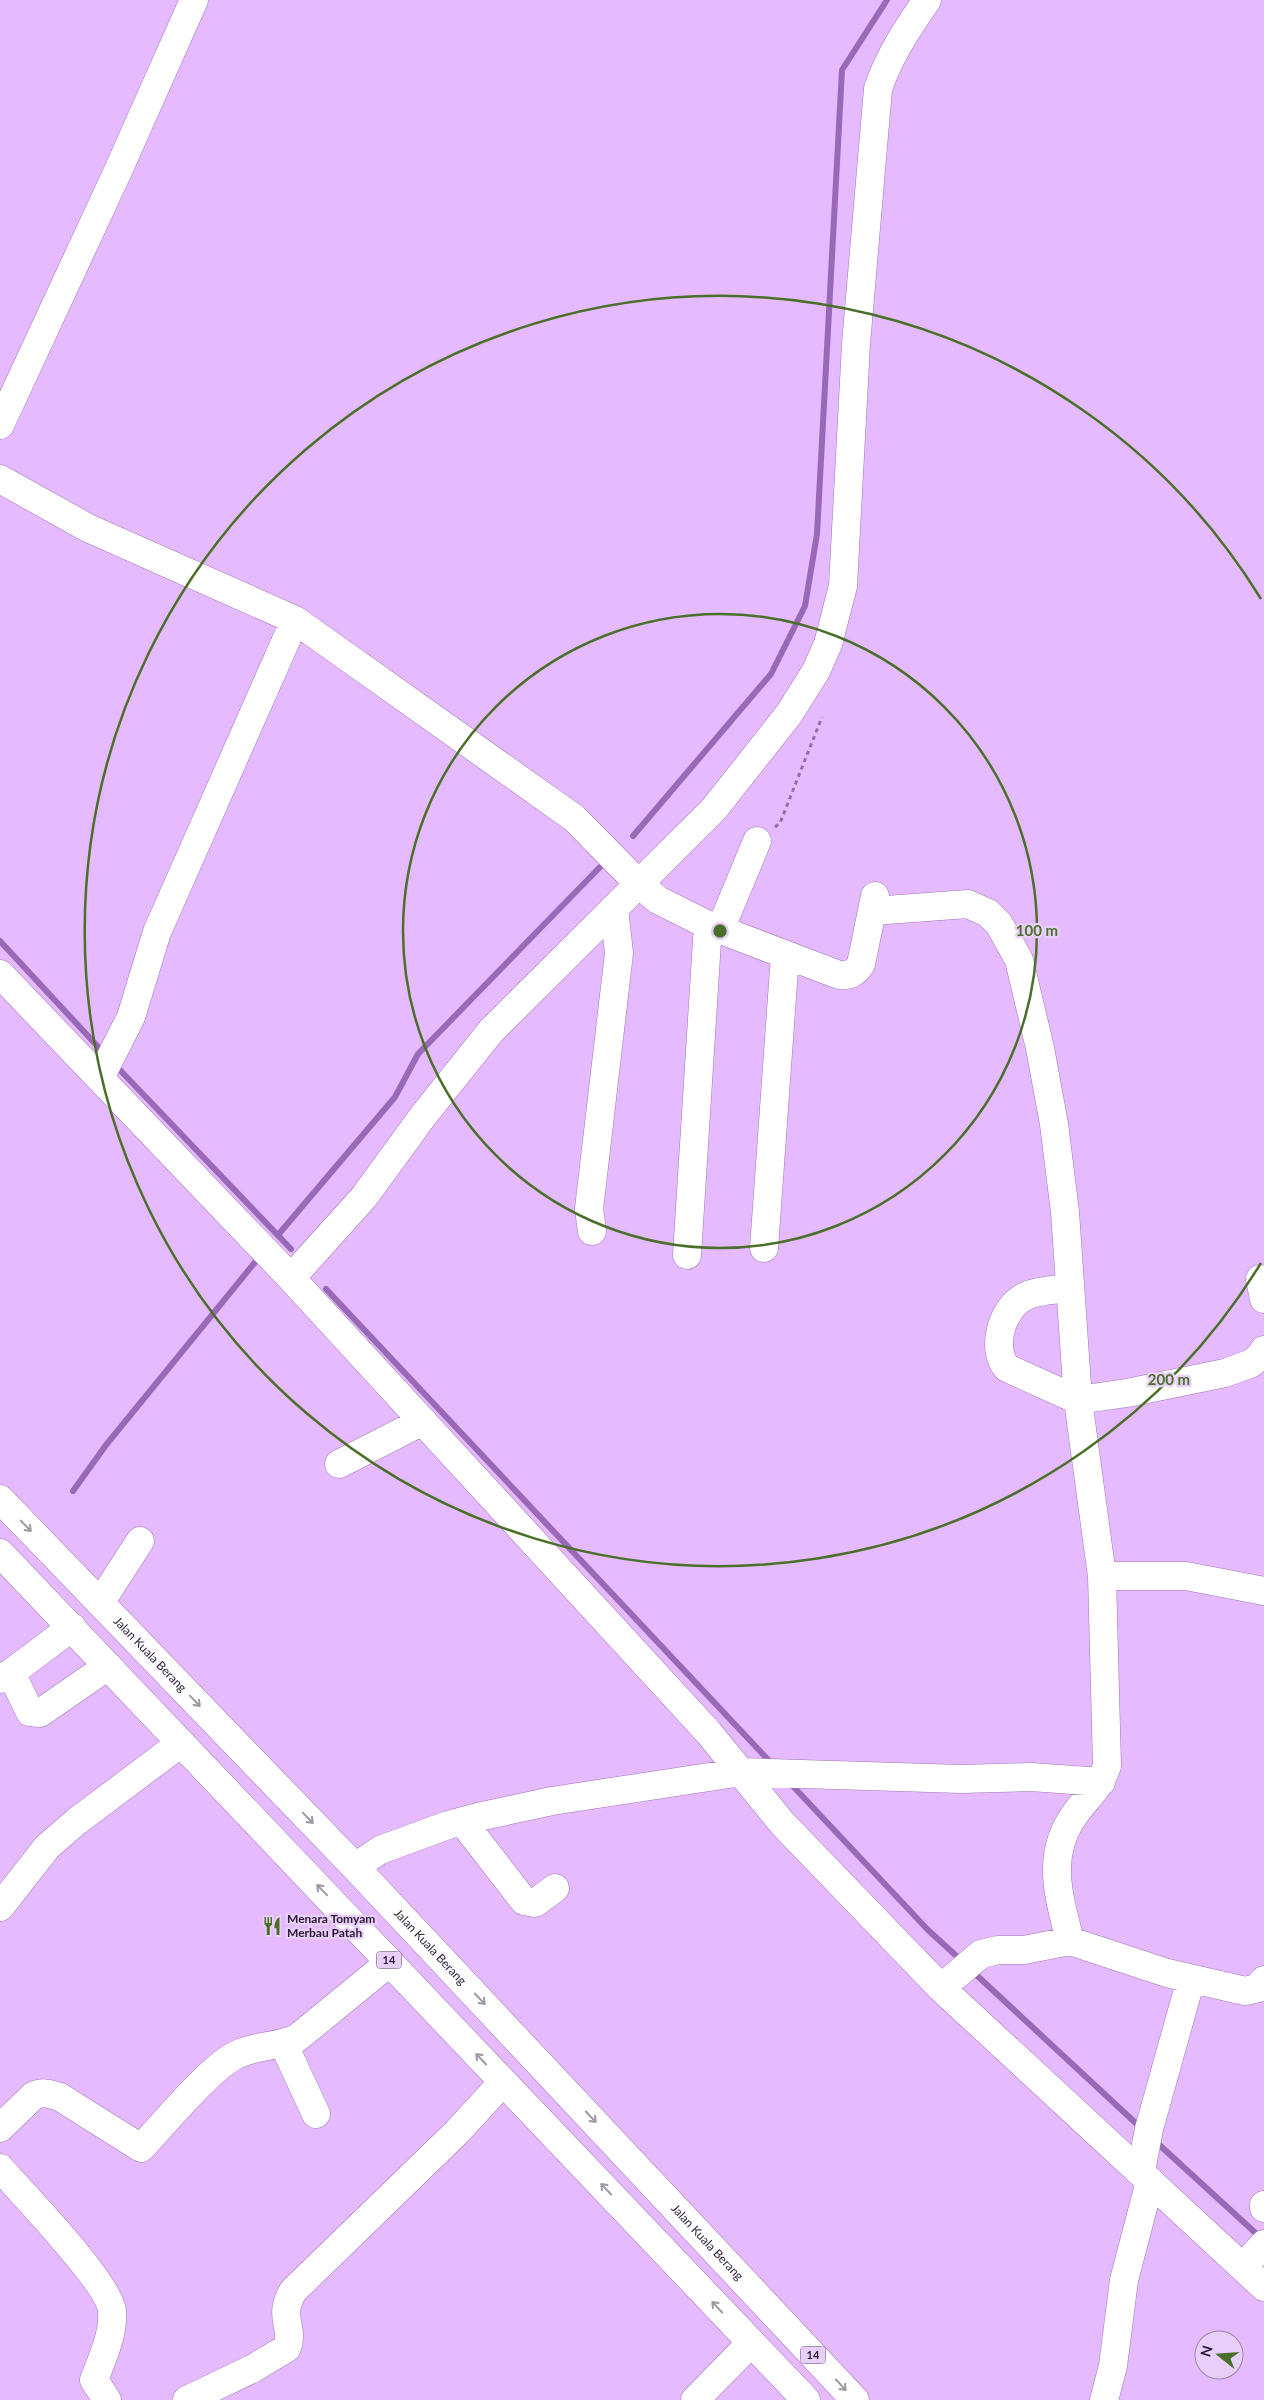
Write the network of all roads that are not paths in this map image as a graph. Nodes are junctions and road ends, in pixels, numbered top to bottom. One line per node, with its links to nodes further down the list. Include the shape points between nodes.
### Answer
1 (926, 0): 7 (main road, via 897,44 878,89 856,344 844,586 828,644 803,694 714,809)
2 (190, 1): 3 (main road, via 117,173)
3 (0, 425)
4 (0, 479): 5 (main road, via 88,528)
5 (295, 620): 7 (main road, via 574,818); 12 (main road, via 157,932 131,1017)
6 (757, 841): 9 (main road)
7 (638, 883): 8 (main road); 9 (main road, via 673,909)
8 (614, 908): 13 (main road, via 619,953 589,1209); 16 (main road, via 491,1031 364,1197)
9 (714, 928): 10 (main road); 15 (main road)
10 (785, 955): 14 (main road); 17 (main road, via 839,976 855,972 864,955 873,903 968,904 988,913 999,924 1019,960 1040,1048 1065,1212)
11 (0, 974): 12 (main road)
12 (100, 1078): 16 (main road)
13 (592, 1231)
14 (764, 1248)
15 (687, 1255)
16 (291, 1278): 20 (main road)
17 (1069, 1288): 19 (main road); 19 (main road, via 1025,1296 1016,1303 1005,1319 999,1352 1007,1368)
18 (1264, 1350): 19 (main road, via 1252,1362 1225,1373)
19 (1078, 1400): 25 (main road)
20 (423, 1421): 21 (main road); 32 (main road, via 709,1733)
21 (339, 1464)
22 (0, 1499): 27 (main road, Jalan Kuala Berang / 14, one-way to 27)
23 (140, 1541): 27 (main road)
24 (0, 1553): 28 (main road, 14)
25 (1102, 1576): 26 (main road, via 1186,1576); 33 (main road, via 1108,1748 1107,1766)
26 (1264, 1591)
27 (100, 1603): 35 (main road, Jalan Kuala Berang / 14, one-way to 35)
28 (72, 1628): 29 (main road, 14); 30 (main road)
29 (108, 1666): 30 (main road, via 35,1713 30,1712); 31 (main road, 14)
30 (6, 1676)
31 (181, 1743): 37 (main road, via 47,1847); 39 (main road, 14, one-way to 31)
32 (749, 1772): 33 (main road); 34 (main road, via 552,1801); 42 (main road, via 782,1823)
33 (1101, 1782): 38 (main road, via 1076,1812 1062,1840 1056,1885)
34 (462, 1821): 35 (main road, via 380,1850); 36 (main road, via 524,1901 535,1903)
35 (355, 1867): 51 (main road, Jalan Kuala Berang / 14, one-way to 51)
36 (556, 1888)
37 (0, 1907)
38 (1070, 1941): 40 (main road); 42 (main road, via 981,1954)
39 (390, 1962): 43 (main road, via 317,2023); 44 (main road, 14, one-way to 39)
40 (1191, 1979): 41 (main road, via 1245,1991 1258,1988); 47 (main road)
41 (1264, 1980)
42 (946, 1983): 47 (main road)
43 (284, 2045): 45 (main road); 46 (main road, via 273,2044 237,2054 216,2069 141,2148 49,2093 33,2096)
44 (502, 2082): 52 (main road, 14, one-way to 44); 55 (main road, via 457,2132 293,2291 285,2308 289,2337 287,2348)
45 (316, 2114)
46 (0, 2128)
47 (1146, 2158): 49 (main road); 59 (main road, via 1124,2280 1113,2366)
48 (0, 2168): 54 (main road, via 85,2264 109,2298 112,2309 110,2332 94,2380)
49 (1253, 2256): 50 (main road)
50 (1264, 2287)
51 (772, 2311): 53 (main road, via 786,2347 786,2355); 58 (main road, Jalan Kuala Berang / 14, one-way to 58)
52 (751, 2342): 53 (main road, 14); 56 (main road)
53 (777, 2370): 57 (main road, 14)
54 (107, 2400)
55 (187, 2400)
56 (695, 2400)
57 (806, 2400)
58 (855, 2400)
59 (1104, 2400)

